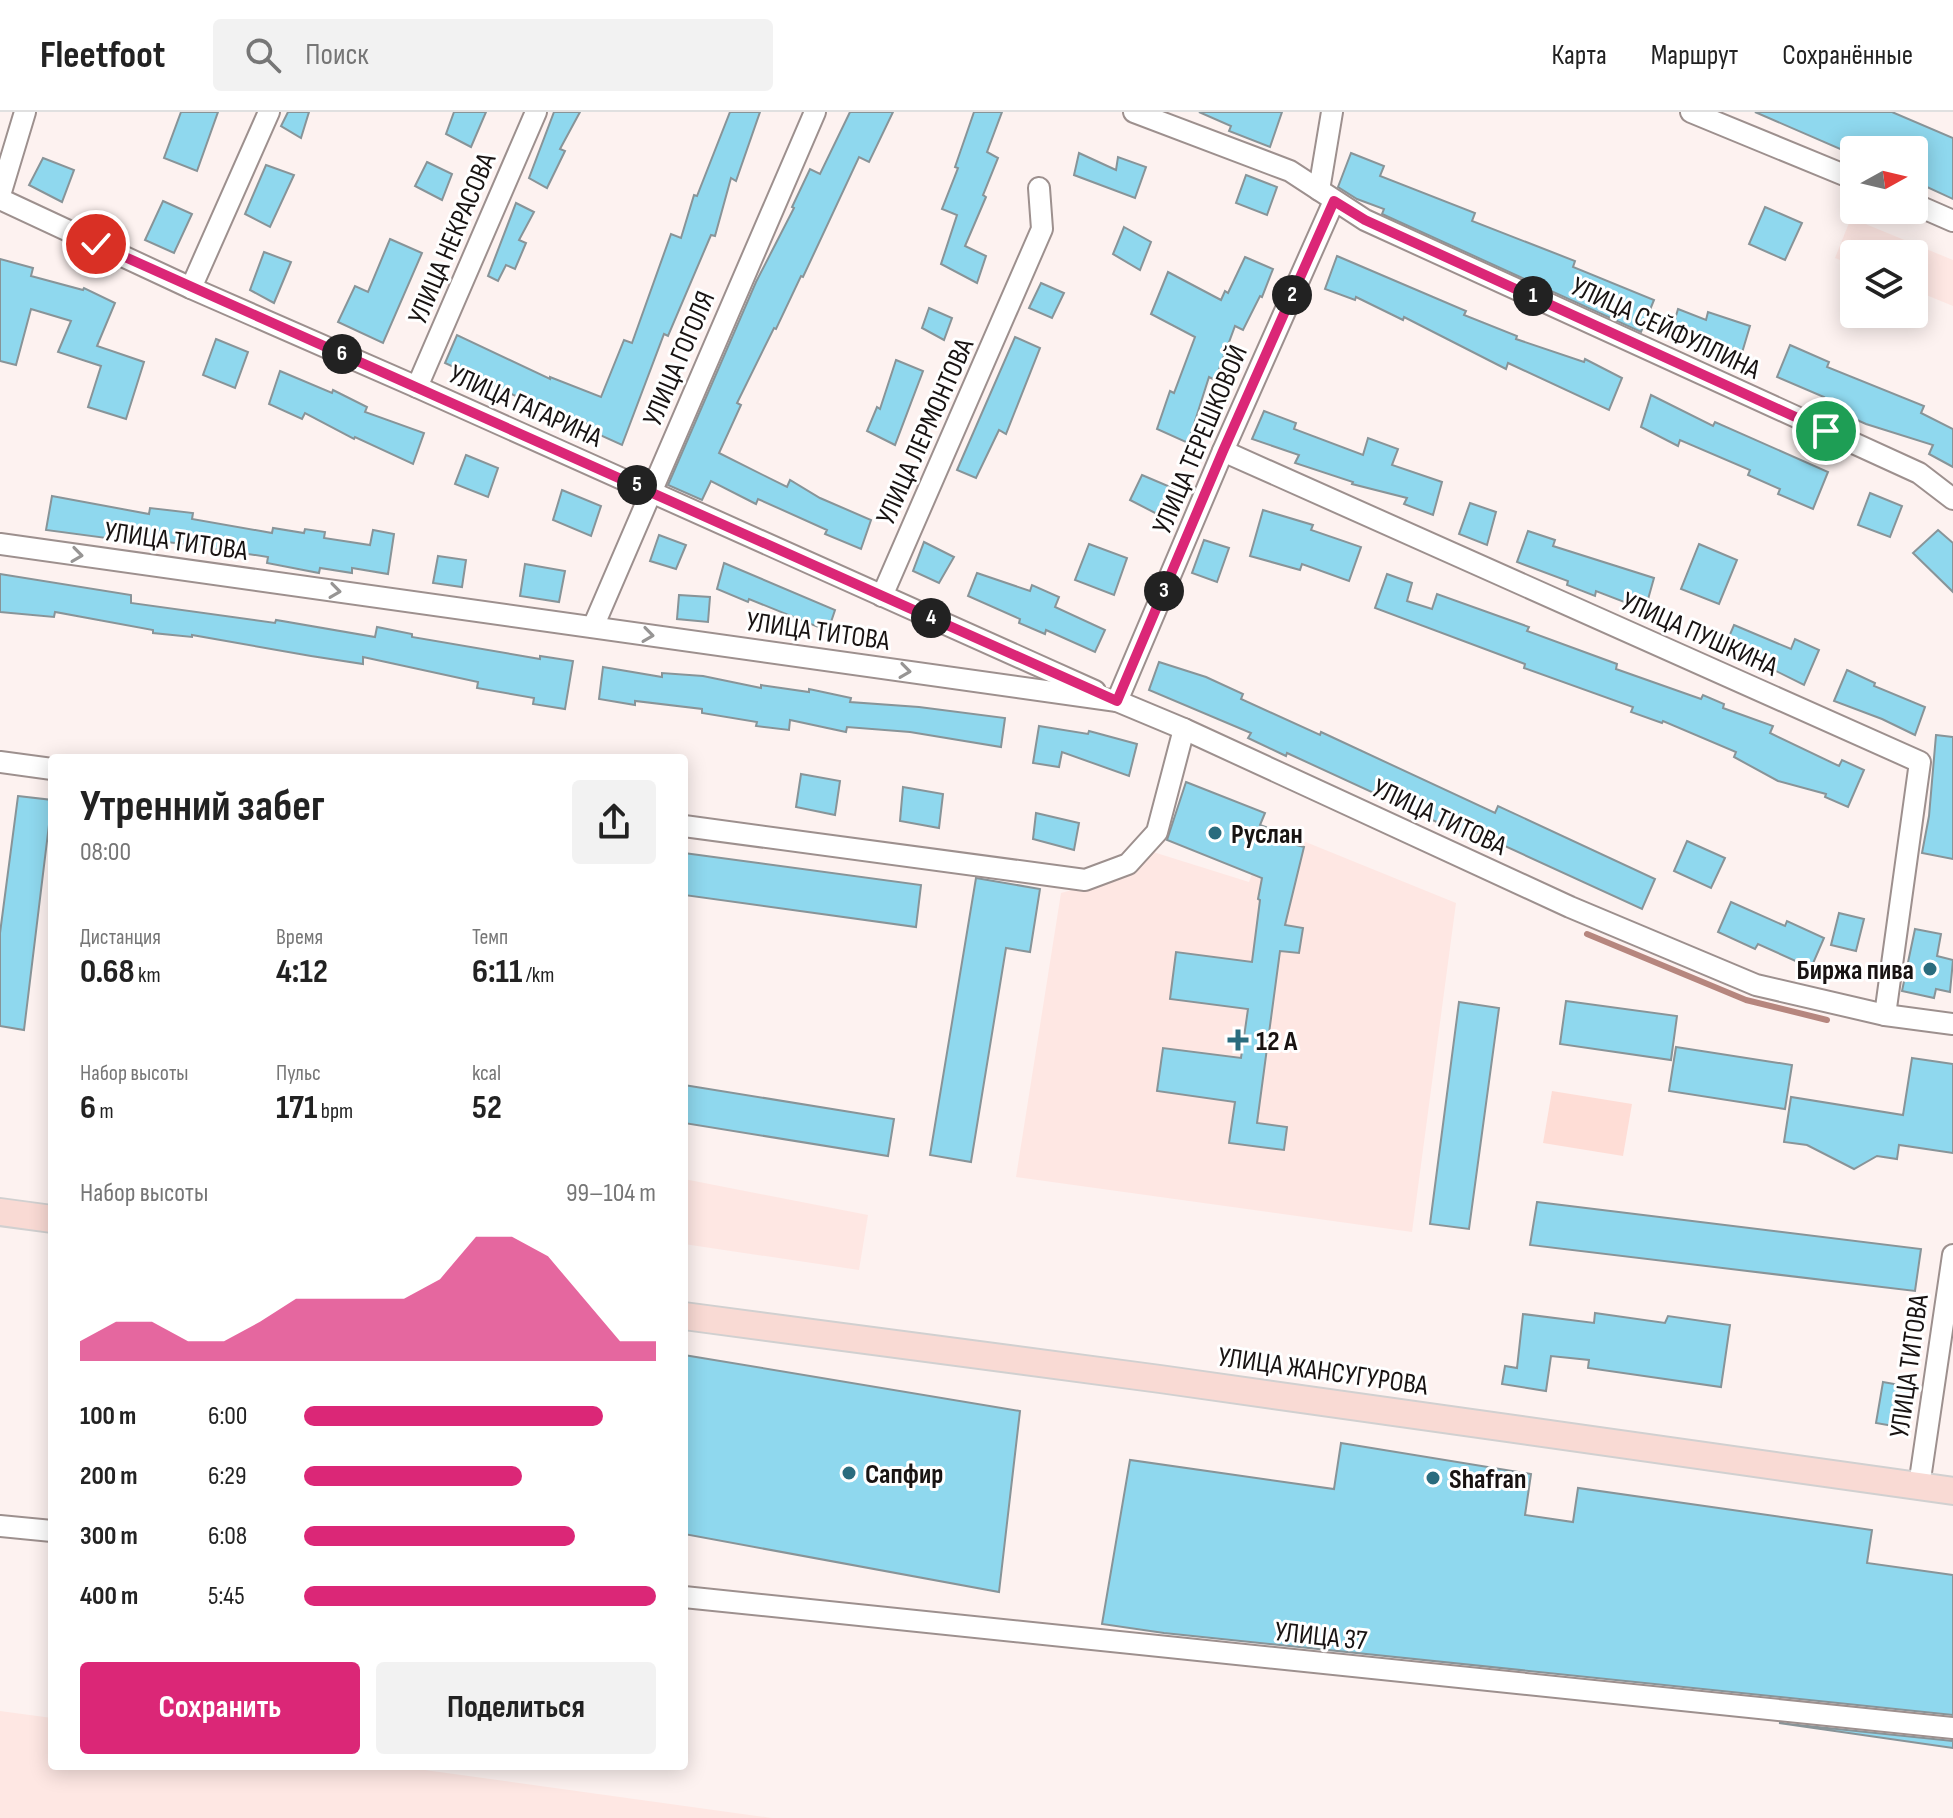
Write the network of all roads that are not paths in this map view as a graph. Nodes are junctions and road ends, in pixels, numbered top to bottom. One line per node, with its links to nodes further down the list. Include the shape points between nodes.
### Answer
1 (25, 112): 11 (street)
2 (269, 112): 14 (street)
3 (536, 112): 15 (street, УЛИЦА НЕКРАСОВА)
4 (815, 112): 17 (street, УЛИЦА ГОГОЛЯ)
5 (1134, 112): 10 (street, УЛИЦА СЕЙФУЛЛИНА, via 1290,171)
6 (1332, 112): 10 (street, УЛИЦА ТЕРЕШКОВОЙ)
7 (1691, 112): 8 (street)
8 (1840, 173)
9 (1039, 188): 20 (street, УЛИЦА ЛЕРМОНТОВА, via 1042,229)
10 (1327, 196): 16 (street, УЛИЦА ТЕРЕШКОВОЙ); 18 (street, УЛИЦА СЕЙФУЛЛИНА, via 1365,220 1919,473)
11 (0, 197): 14 (street, УЛИЦА ГАГАРИНА)
12 (1928, 210): 13 (street)
13 (1953, 221)
14 (191, 288): 15 (street, УЛИЦА ГАГАРИНА)
15 (417, 387): 17 (street, УЛИЦА ГАГАРИНА)
16 (1223, 451): 22 (street, УЛИЦА ТЕРЕШКОВОЙ); 27 (street, УЛИЦА ПУШКИНА, via 1920,762)
17 (651, 491): 20 (street, УЛИЦА ГАГАРИНА); 21 (street, УЛИЦА ГОГОЛЯ)
18 (1953, 499)
19 (0, 544): 21 (street, УЛИЦА ТИТОВА, one-way to 21)
20 (882, 596): 22 (street, УЛИЦА ГАГАРИНА)
21 (593, 627): 22 (street, УЛИЦА ТИТОВА, one-way to 22)
22 (1117, 701): 23 (street, УЛИЦА ТИТОВА)
23 (1184, 729): 26 (street, via 1157,832 1128,864 1085,880); 27 (street, УЛИЦА ТИТОВА, via 1570,907 1756,985)
24 (0, 762): 25 (street)
25 (48, 768)
26 (688, 827)
27 (1885, 1015): 28 (street, УЛИЦА ТИТОВА)
28 (1953, 1024)
29 (0, 1212): 30 (main road)
30 (48, 1218)
31 (1953, 1255): 33 (street, УЛИЦА ТИТОВА)
32 (688, 1317): 33 (main road, УЛИЦА ЖАНСУГУРОВА)
33 (1919, 1486): 34 (main road, УЛИЦА ЖАНСУГУРОВА)
34 (1953, 1491)
35 (0, 1526): 36 (street)
36 (48, 1531)
37 (688, 1597): 38 (street, УЛИЦА 37)
38 (1953, 1728)

